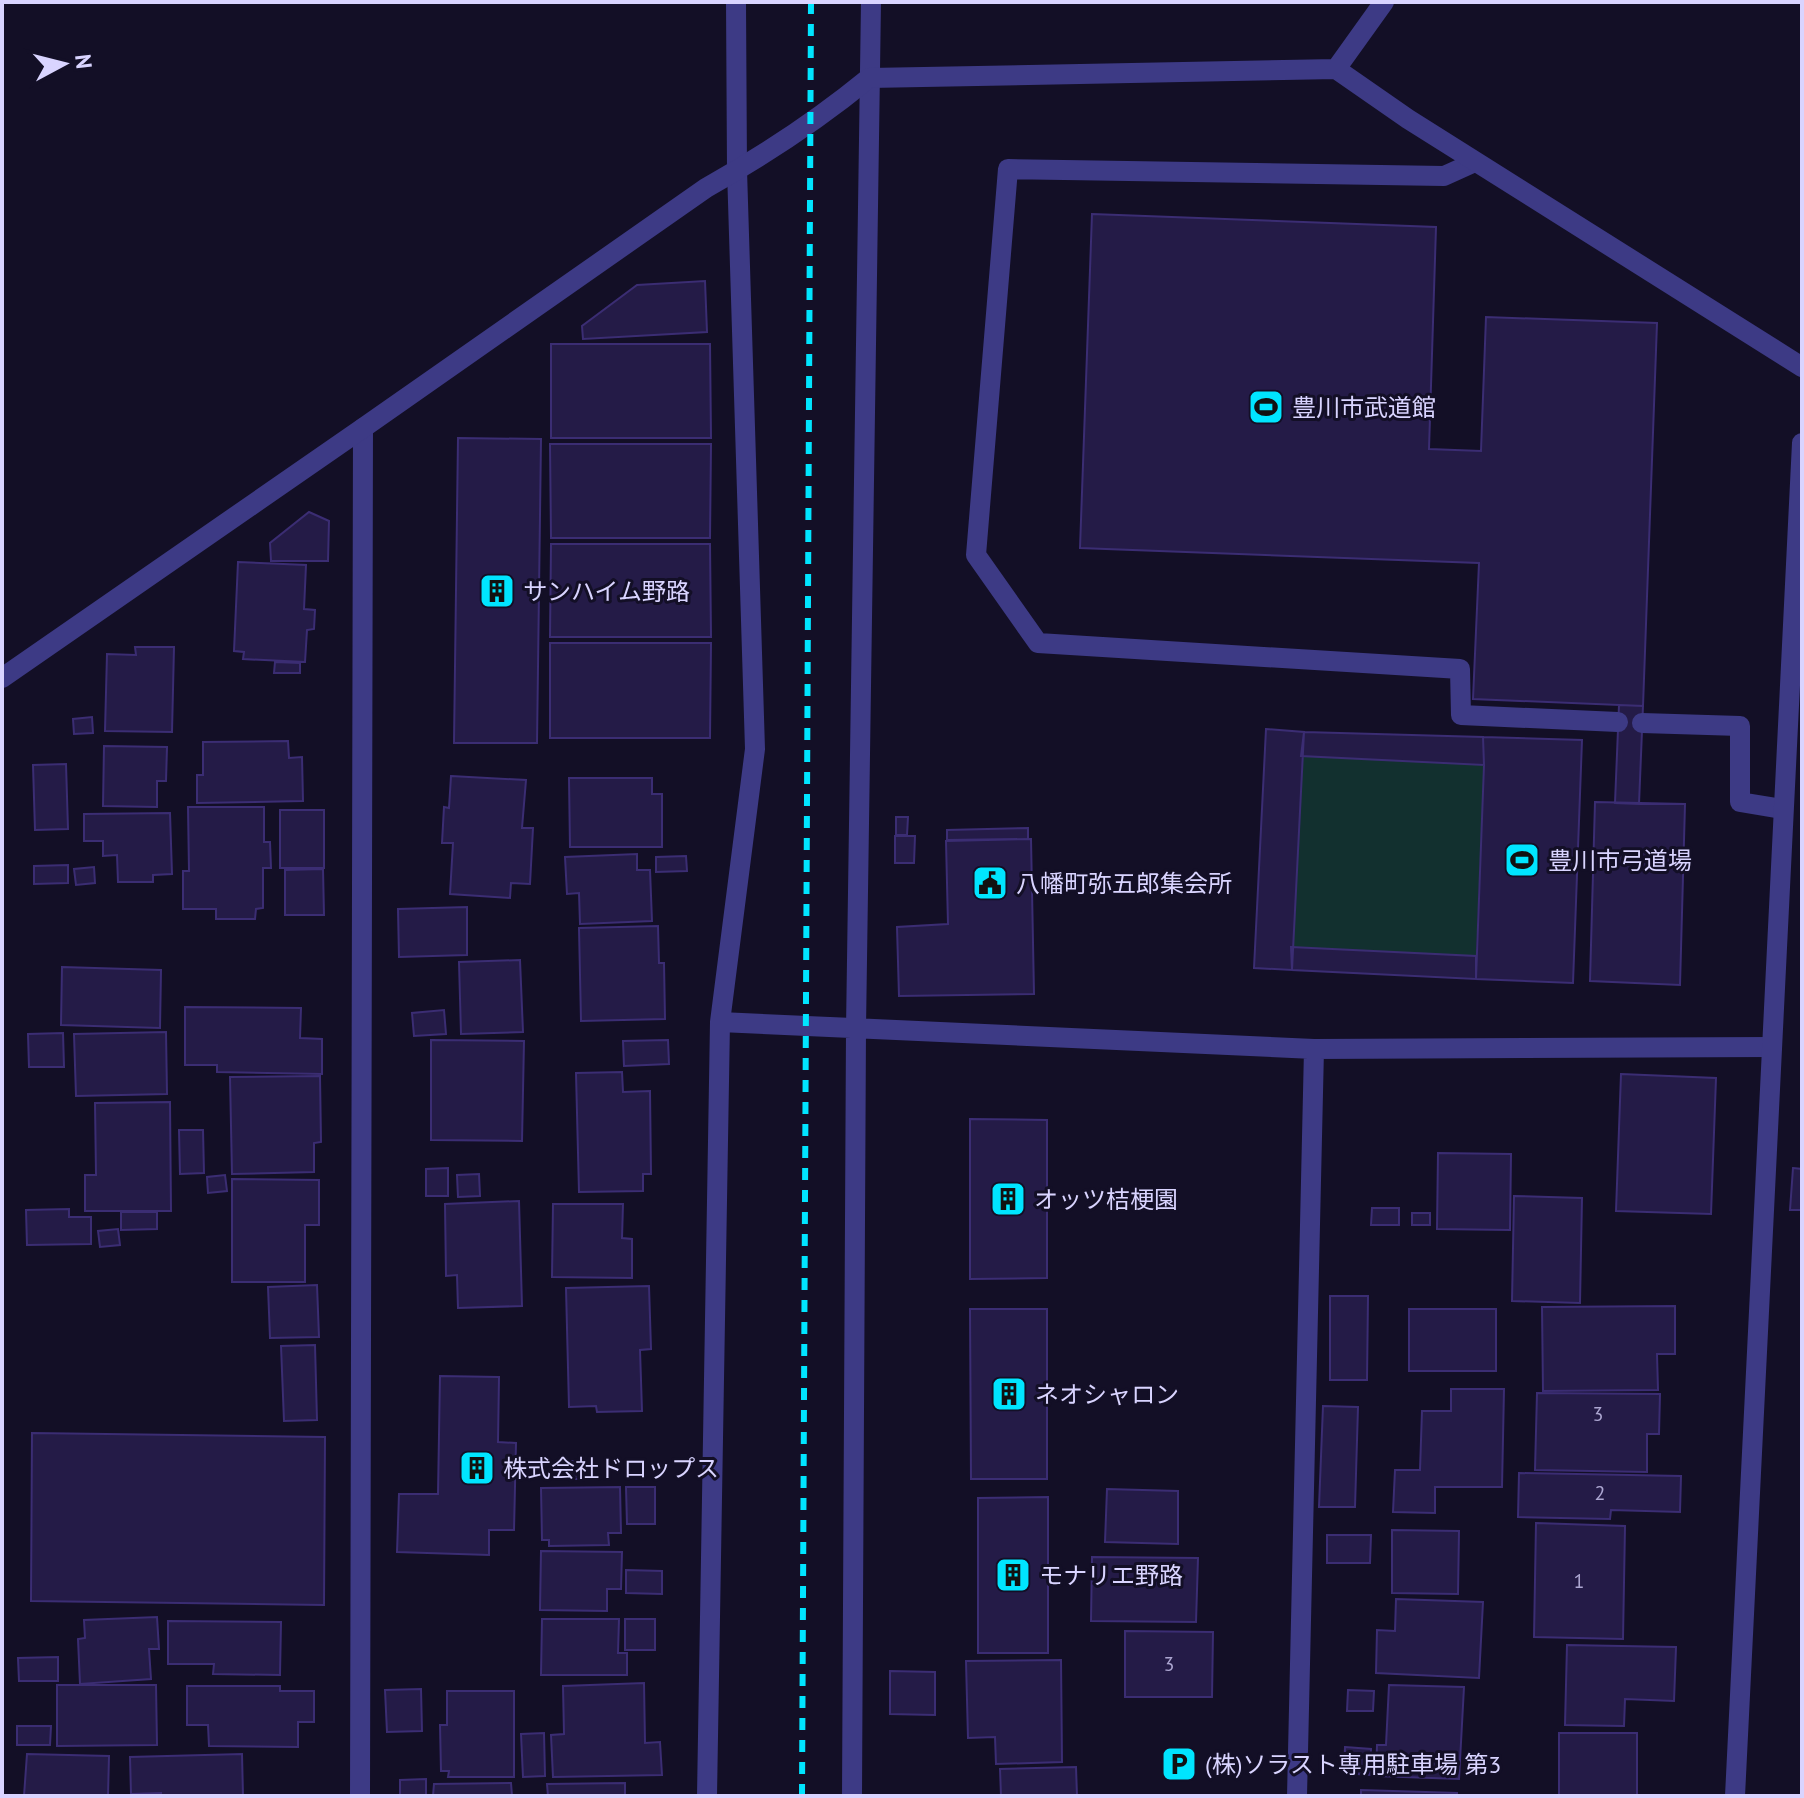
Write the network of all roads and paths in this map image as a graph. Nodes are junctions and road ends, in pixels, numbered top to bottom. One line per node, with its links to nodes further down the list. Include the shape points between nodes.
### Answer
1 (736, 2): 7 (street)
2 (871, 2): 5 (street)
3 (1384, 2): 4 (street)
4 (1336, 69): 5 (street); 6 (street)
5 (869, 78): 7 (street); 16 (street)
6 (1475, 162): 8 (street); 12 (street, via 1444,176 1008,169 976,555 1038,643 1460,669 1461,715)
7 (737, 170): 9 (street); 15 (street, via 755,749)
8 (1802, 367)
9 (363, 428): 11 (street); 19 (street)
10 (1802, 443): 14 (street)
11 (2, 678)
12 (1618, 722)
13 (1642, 723): 14 (street, via 1740,726 1740,802)
14 (1783, 809): 17 (street)
15 (720, 1022): 16 (street); 20 (street)
16 (856, 1029): 18 (street); 21 (street)
17 (1772, 1047): 18 (street); 23 (street)
18 (1314, 1049): 22 (street)
19 (360, 1796)
20 (707, 1796)
21 (852, 1796)
22 (1297, 1796)
23 (1735, 1796)

